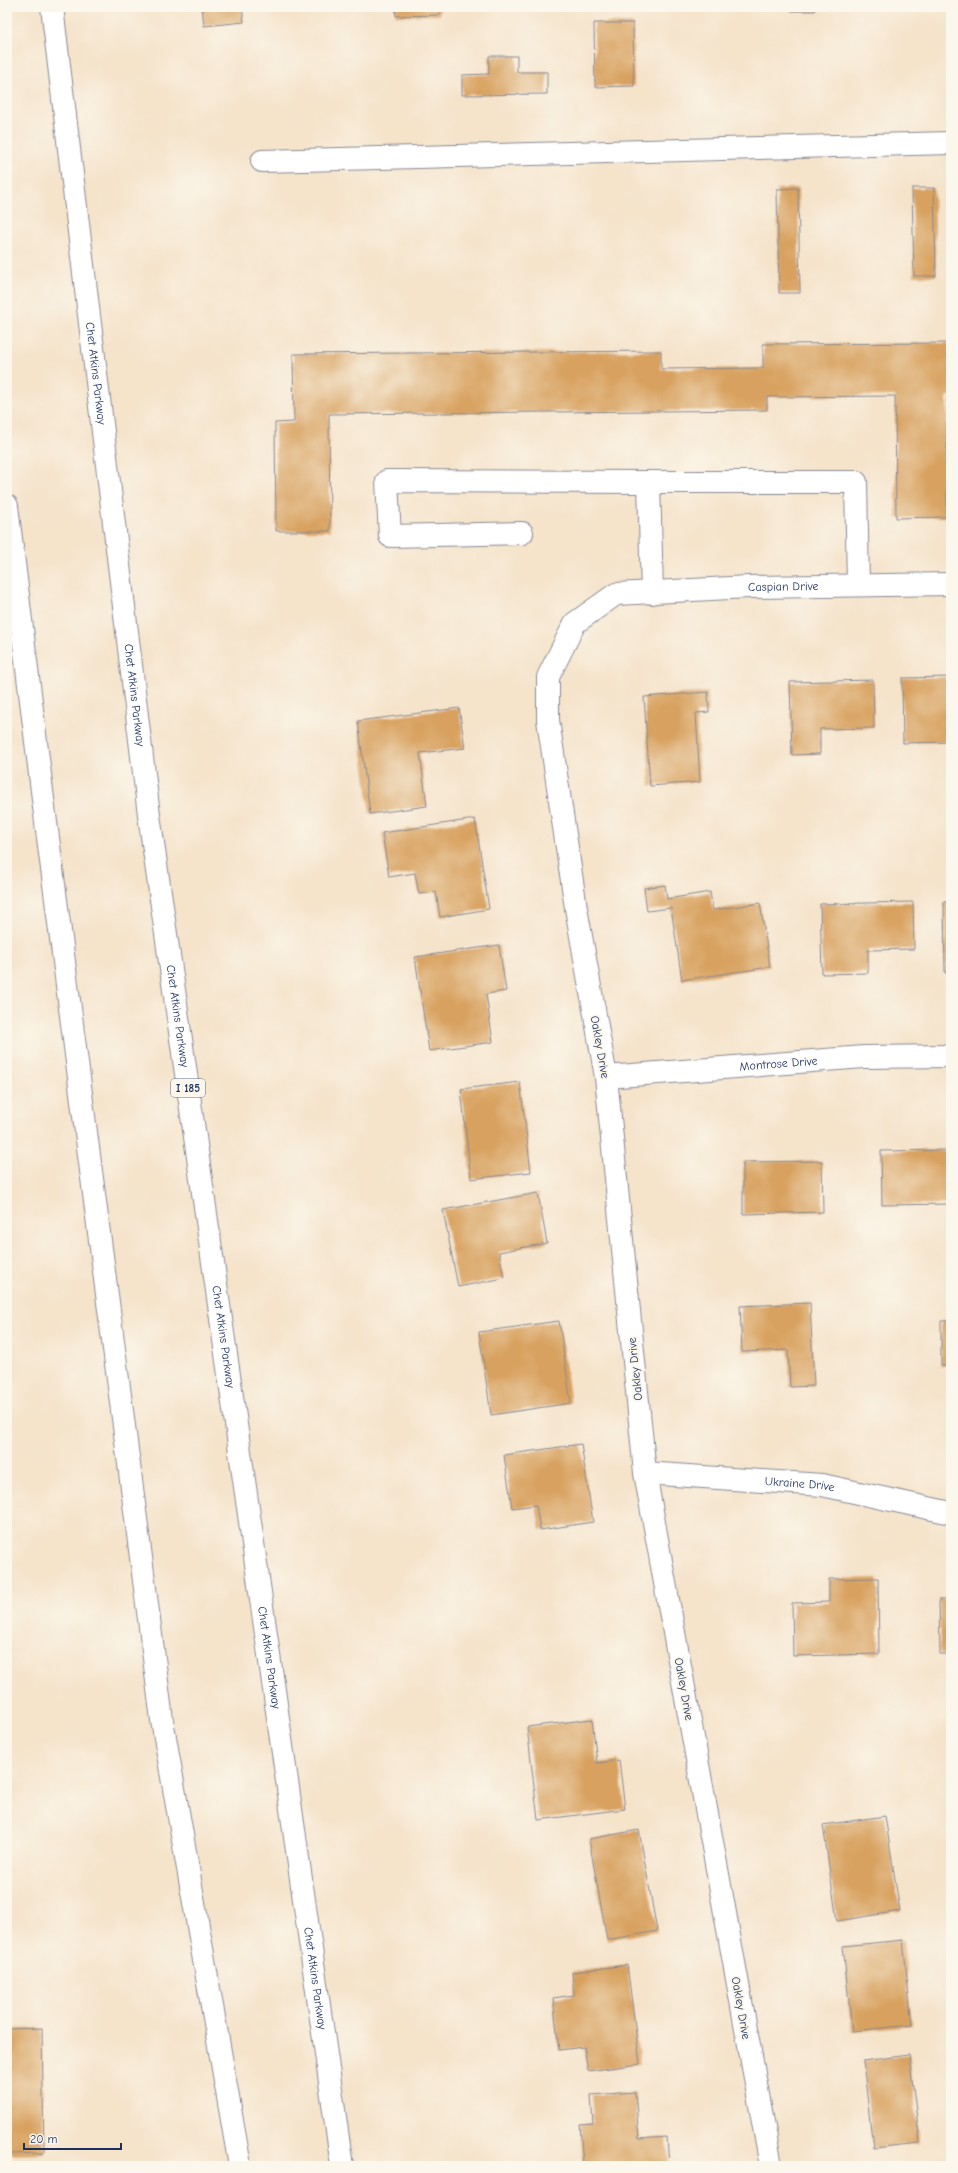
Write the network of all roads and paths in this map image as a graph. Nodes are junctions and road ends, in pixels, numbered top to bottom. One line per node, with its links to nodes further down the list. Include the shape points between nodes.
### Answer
1 (52, 7): 16 (main road, Chet Atkins Parkway / I 185, via 149,815)
2 (951, 143): 3 (main road)
3 (262, 161)
4 (649, 482): 6 (main road, via 387,481 390,536); 8 (main road, via 856,482); 9 (main road)
5 (7, 506): 15 (main road, via 162,1720)
6 (522, 533)
7 (951, 584): 8 (main road, Caspian Drive)
8 (858, 585): 9 (main road, Caspian Drive, via 749,587)
9 (652, 593): 10 (main road, Caspian Drive)
10 (616, 594): 12 (main road, Oakley Drive, via 575,623 548,677 548,720 576,908)
11 (951, 1056): 12 (main road, Montrose Drive, via 864,1057)
12 (606, 1077): 13 (main road, Oakley Drive)
13 (645, 1472): 14 (main road, Ukraine Drive, via 822,1485); 17 (main road, Oakley Drive)
14 (951, 1513)
15 (240, 2166)
16 (342, 2166)
17 (771, 2166)

